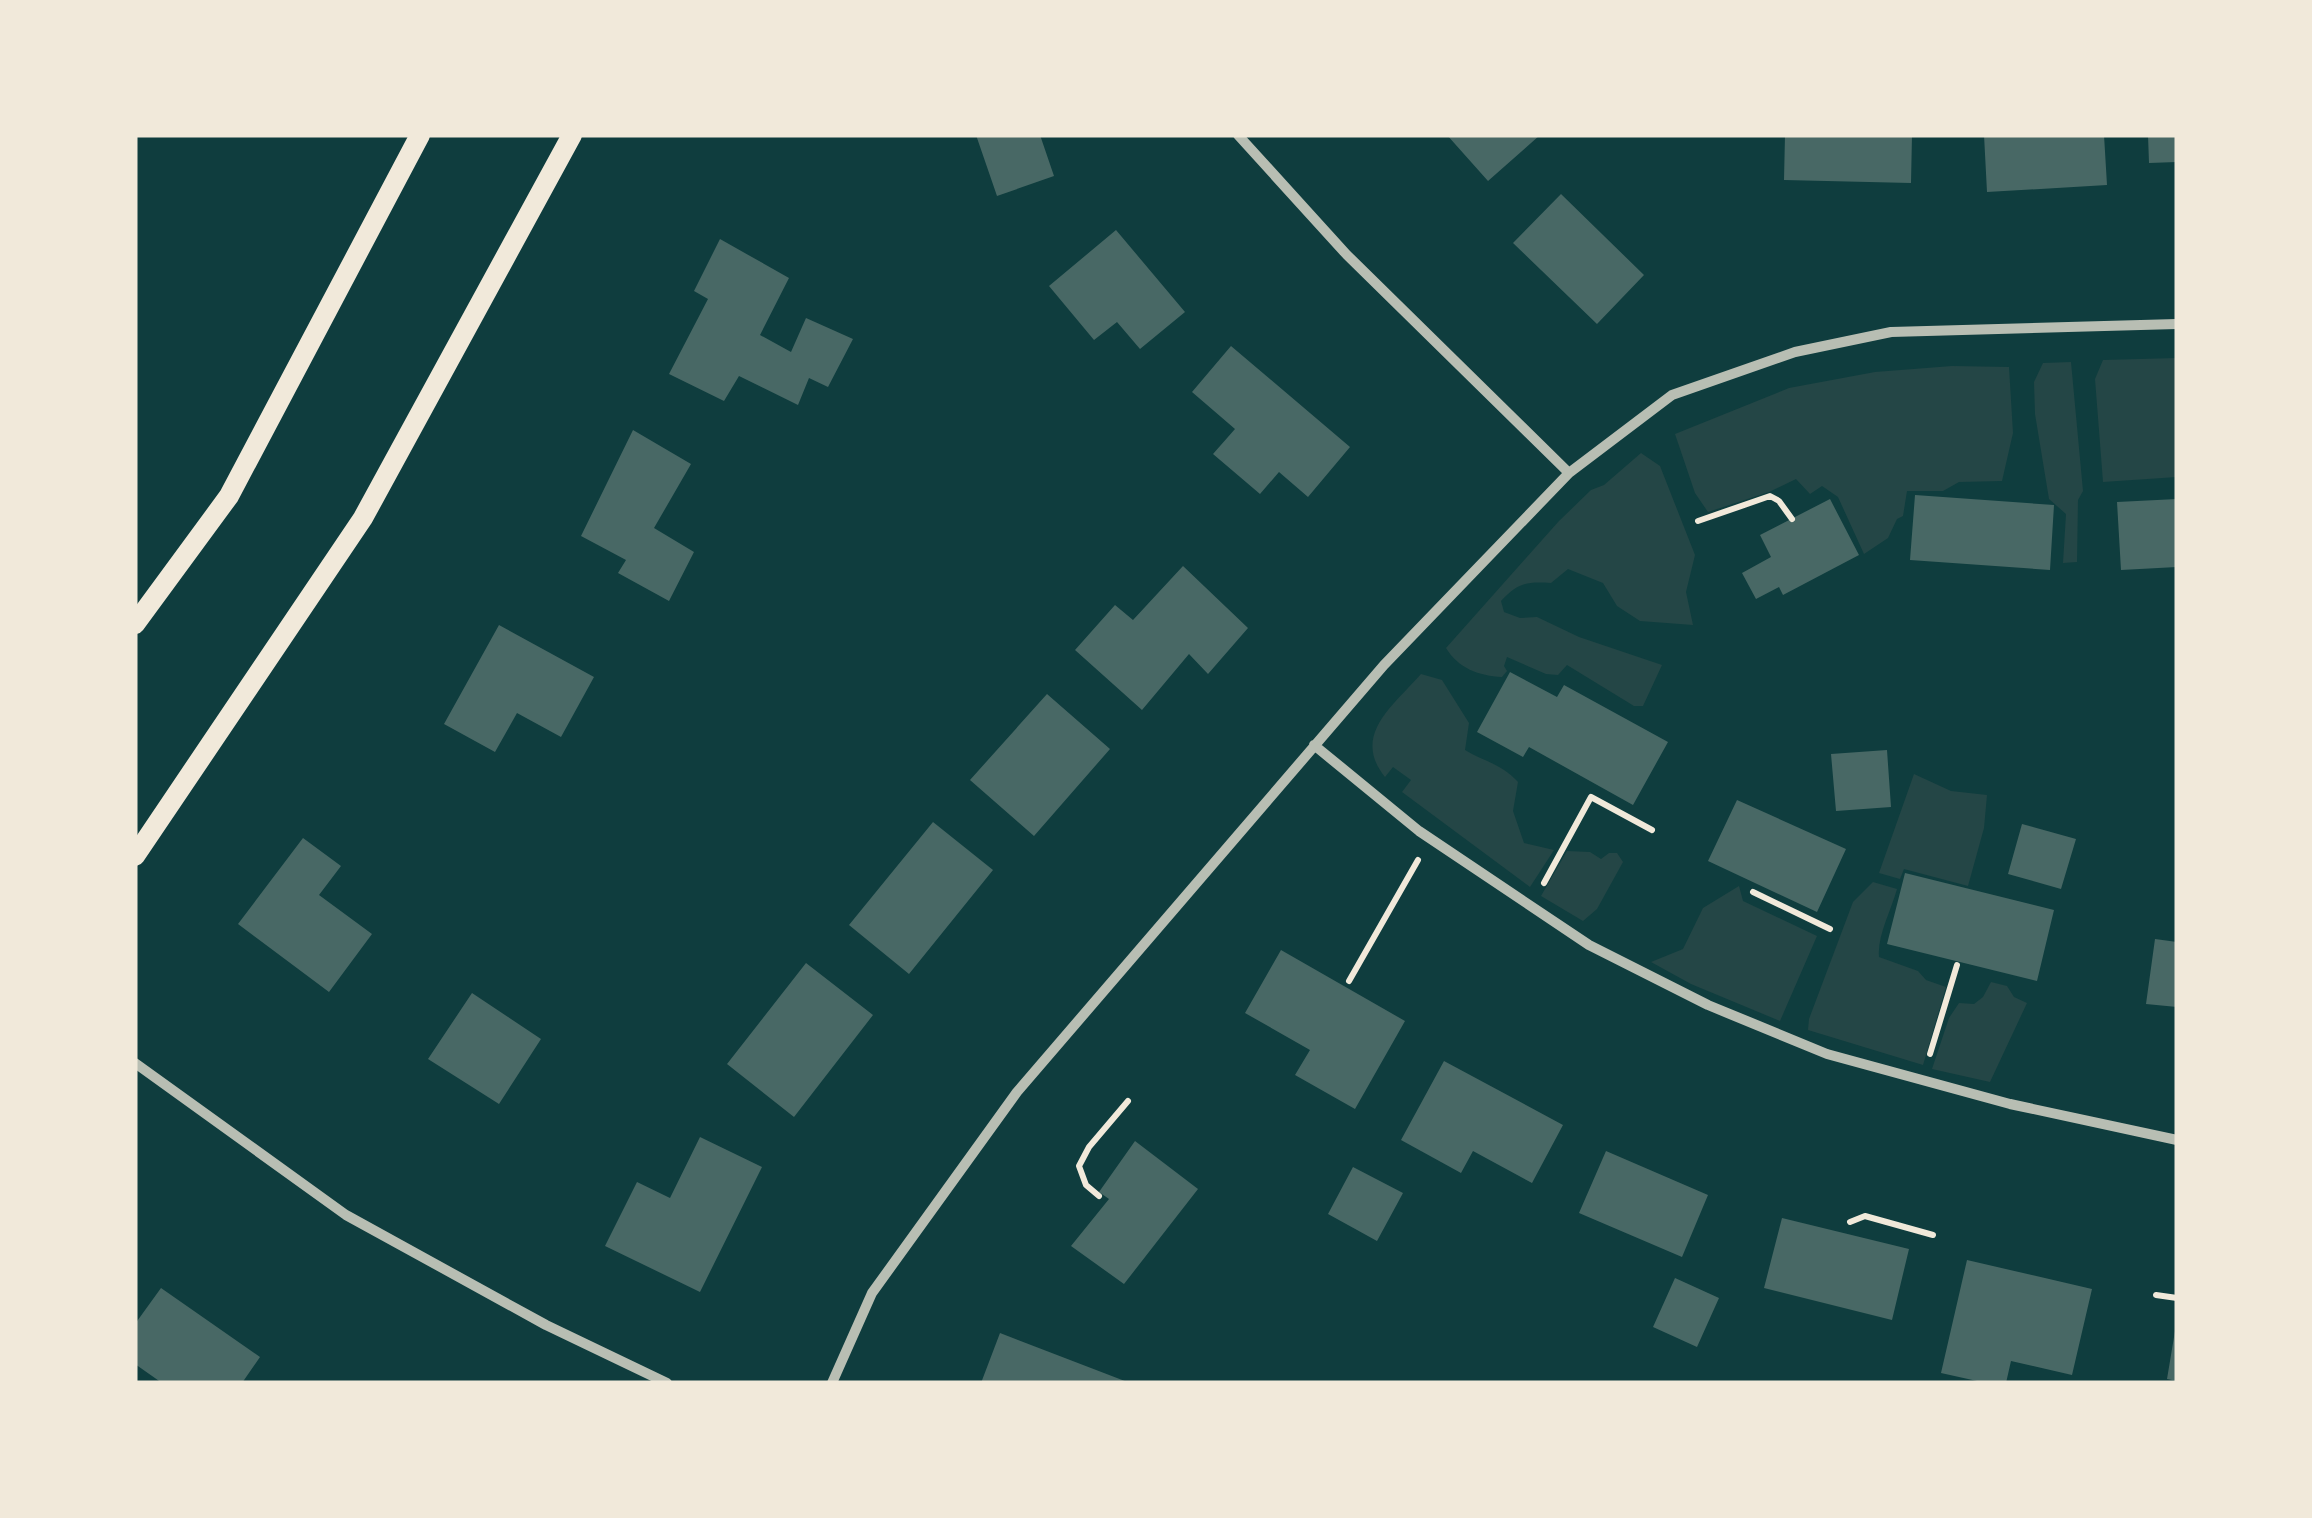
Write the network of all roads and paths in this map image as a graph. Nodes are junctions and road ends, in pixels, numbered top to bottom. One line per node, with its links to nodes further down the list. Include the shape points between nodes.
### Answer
1 (420, 135): 8 (main road, via 228,496)
2 (572, 135): 12 (main road, via 363,518)
3 (1238, 135): 5 (street, via 1347,254)
4 (2177, 324): 5 (street, via 1891,332 1794,352 1672,395)
5 (1569, 473): 9 (street)
6 (1792, 519): 7 (path, via 1770,496)
7 (1698, 520)
8 (135, 624)
9 (1314, 744): 11 (street); 28 (street, via 1017,1092 872,1293)
10 (1652, 830): 14 (path, via 1591,796)
11 (1430, 838): 14 (street); 17 (path)
12 (135, 856)
13 (1754, 892): 15 (path)
14 (1531, 906): 19 (street, via 1588,945 1708,1005 1827,1054)
15 (1830, 929)
16 (1957, 965): 19 (path)
17 (1349, 981)
18 (135, 1063): 27 (street, via 346,1215)
19 (1922, 1079): 21 (street)
20 (1128, 1101): 22 (path, via 1079,1166)
21 (2177, 1140)
22 (1099, 1196)
23 (1850, 1222): 24 (path, via 1865,1216)
24 (1933, 1235)
25 (2156, 1295): 26 (path)
26 (2177, 1298)
27 (666, 1383)
28 (832, 1383)

